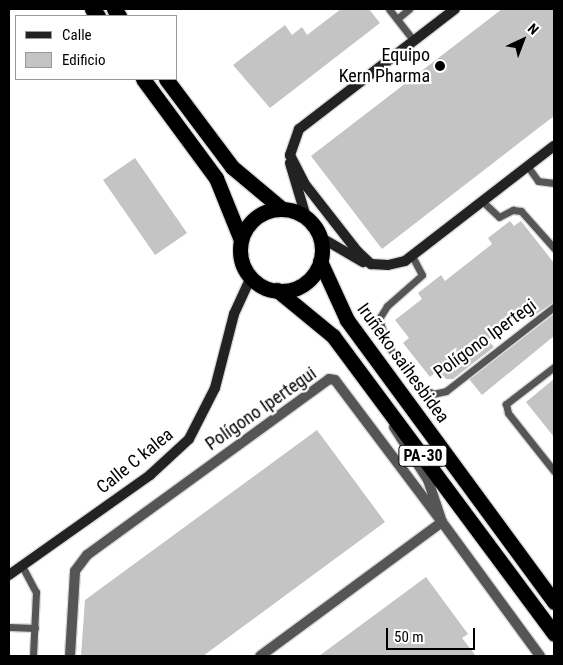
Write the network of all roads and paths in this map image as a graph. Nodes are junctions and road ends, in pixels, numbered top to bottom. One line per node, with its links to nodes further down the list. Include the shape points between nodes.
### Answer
1 (389, 9): 4 (lane)
2 (409, 9): 4 (lane)
3 (455, 9): 5 (street)
4 (397, 19): 5 (lane)
5 (413, 40): 9 (street, via 299,129)
6 (144, 80): 16 (highway, via 216,178)
7 (167, 80): 13 (highway, via 232,167)
8 (554, 146): 10 (street)
9 (290, 155): 14 (street, via 290,174); 20 (street, via 304,183)
10 (528, 167): 11 (lane, via 538,181); 12 (street)
11 (554, 184)
12 (482, 201): 17 (lane, via 499,217 513,210 521,211); 18 (street)
13 (282, 209): 14 (highway); 16 (highway, via 256,217)
14 (306, 217): 15 (highway)
15 (320, 237): 19 (highway, PA-30); 20 (street)
16 (241, 240): 21 (highway, via 240,253)
17 (554, 248)
18 (412, 256): 20 (street, via 388,265); 23 (lane, Polígono Ipertegi, via 422,275 387,306 379,319 388,346 417,384 433,394 446,391)
19 (320, 261): 22 (highway, via 304,284); 30 (highway, Iruñeko saihesbidea / PA-30, via 347,320)
20 (371, 264)
21 (251, 277): 22 (highway, PA-30); 28 (street, Calle C kalea, via 234,314 215,388 189,439 150,475)
22 (277, 290): 25 (highway, PA-30, via 333,336)
23 (554, 308)
24 (554, 367): 26 (lane, via 506,404 508,413)
25 (381, 399): 27 (street, via 402,444 428,480); 33 (highway, PA-30)
26 (554, 471)
27 (442, 522): 35 (street, Polígono Ipertegui, via 335,380 329,379 87,555 75,571); 36 (street); 37 (street)
28 (22, 566): 29 (street, Calle C kalea); 32 (lane, via 36,592)
29 (9, 575)
30 (554, 602)
31 (9, 627): 32 (lane)
32 (35, 628): 34 (lane)
33 (554, 634)
34 (33, 656)
35 (70, 656)
36 (260, 656)
37 (540, 656)

